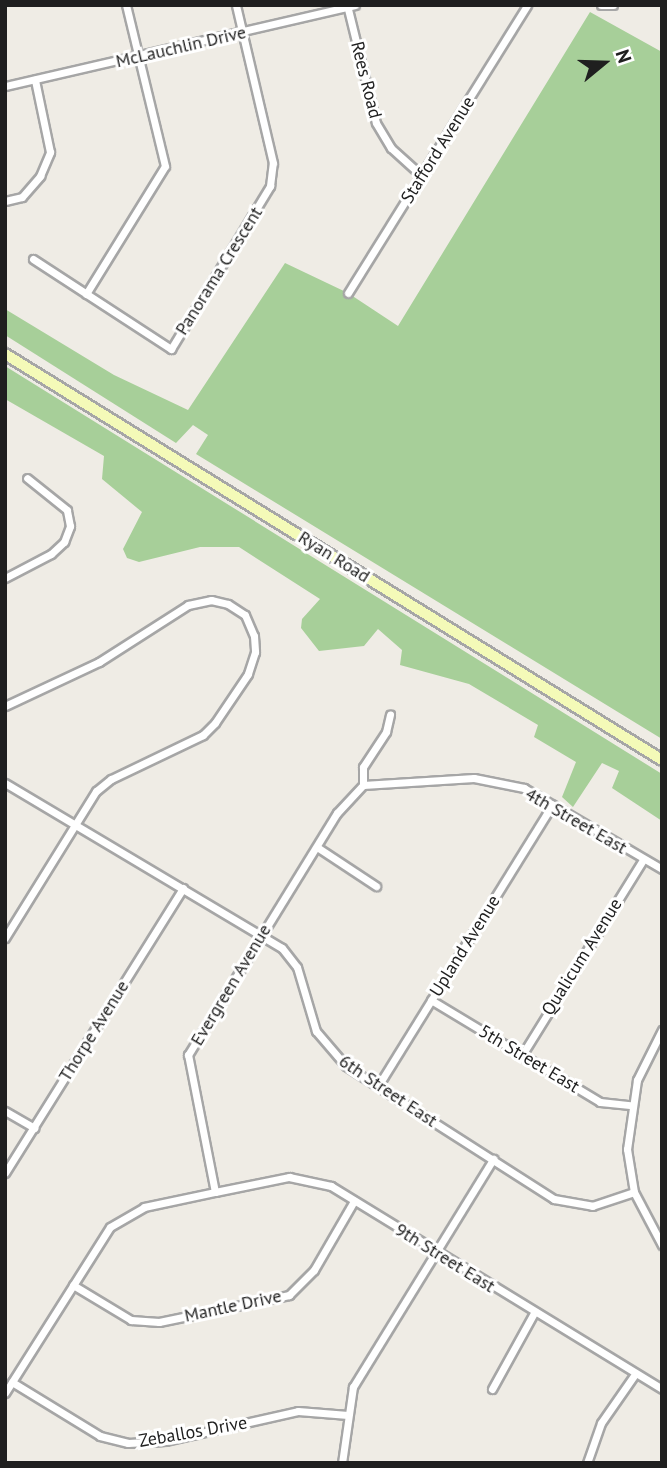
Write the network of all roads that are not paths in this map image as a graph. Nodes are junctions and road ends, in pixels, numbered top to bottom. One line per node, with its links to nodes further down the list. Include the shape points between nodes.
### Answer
1 (126, 5): 8 (street)
2 (236, 5): 7 (street)
3 (527, 5): 11 (street, Stafford Avenue)
4 (601, 5): 5 (street)
5 (612, 6)
6 (352, 7): 7 (street, McLauchlin Drive); 11 (street, Rees Road, via 376,123 391,148)
7 (243, 33): 8 (street, McLauchlin Drive); 15 (street, Panorama Crescent, via 273,163 271,186 171,349)
8 (139, 56): 9 (street, McLauchlin Drive); 15 (street, via 165,166)
9 (35, 79): 10 (street, McLauchlin Drive); 12 (street, via 50,152 40,176 22,197)
10 (5, 86)
11 (422, 176): 14 (street, Stafford Avenue)
12 (5, 201)
13 (33, 259): 15 (street, Panorama Crescent)
14 (348, 293)
15 (86, 294)
16 (5, 354): 21 (main road, Ryan Road)
17 (27, 478): 18 (street, via 67,510 70,526 64,542 51,554)
18 (5, 578)
19 (5, 706): 25 (street, via 99,662 188,605 211,600 245,615 255,652 247,674 215,723 178,750 111,779 96,791)
20 (390, 714): 23 (street, Evergreen Avenue, via 386,732 363,767)
21 (662, 760)
22 (5, 783): 25 (street, 6th Street East)
23 (363, 785): 24 (street, 4th Street East, via 474,778 524,788); 26 (street, Evergreen Avenue)
24 (552, 805): 27 (street, 4th Street East); 33 (street, Upland Avenue)
25 (75, 824): 30 (street, 6th Street East); 32 (street)
26 (317, 847): 29 (street); 31 (street, Evergreen Avenue)
27 (643, 860): 28 (street, 4th Street East); 35 (street, Qualicum Avenue)
28 (662, 869)
29 (376, 886)
30 (183, 888): 31 (street, 6th Street East); 39 (street, Thorpe Avenue)
31 (261, 935): 36 (street, 6th Street East, via 282,948 297,967 316,1031 327,1049); 42 (street, Evergreen Avenue, via 188,1055)
32 (5, 938)
33 (431, 1000): 35 (street, 5th Street East); 36 (street, Upland Avenue)
34 (662, 1030): 37 (street, via 644,1063)
35 (522, 1055): 37 (street, 5th Street East, via 600,1102)
36 (378, 1086): 40 (street, 6th Street East)
37 (630, 1105): 43 (street, via 627,1149)
38 (5, 1111): 39 (street)
39 (34, 1128): 41 (street, Thorpe Avenue)
40 (493, 1159): 43 (street, 6th Street East, via 554,1199 592,1206); 46 (street)
41 (5, 1173)
42 (215, 1192): 44 (street, 9th Street East, via 289,1177 331,1186); 47 (street, via 125,1215 110,1227)
43 (634, 1192): 45 (street)
44 (355, 1201): 46 (street, 9th Street East); 47 (street, Mantle Drive, via 314,1270 289,1295 159,1322 131,1320)
45 (662, 1244)
46 (436, 1252): 48 (street, 9th Street East); 54 (street, via 353,1387)
47 (73, 1285): 50 (street)
48 (534, 1313): 49 (street, 9th Street East); 51 (street)
49 (635, 1374): 52 (street, 9th Street East); 56 (street, via 601,1423)
50 (12, 1382): 53 (street); 54 (street, Zeballos Drive, via 100,1437 128,1443 164,1441 298,1412)
51 (492, 1389)
52 (662, 1389)
53 (5, 1392)
54 (348, 1415): 55 (street)
55 (342, 1463)
56 (587, 1463)

